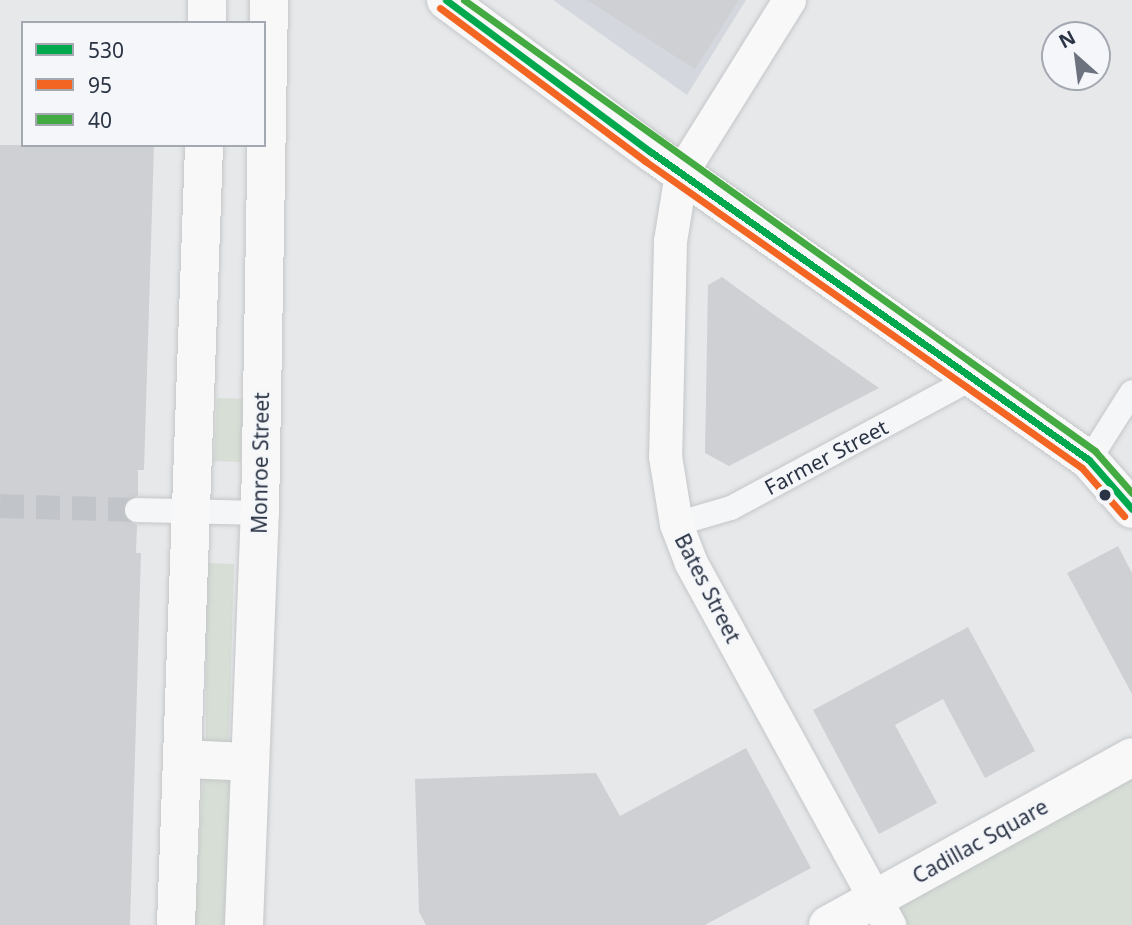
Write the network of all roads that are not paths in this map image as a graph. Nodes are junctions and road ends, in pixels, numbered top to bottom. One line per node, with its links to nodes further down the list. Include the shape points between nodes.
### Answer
1 (207, 0): 5 (main road)
2 (270, 0): 15 (main road, Monroe Street)
3 (446, 0): 7 (main road)
4 (789, 0): 7 (street)
5 (207, 21)
6 (204, 147): 14 (main road)
7 (681, 173): 8 (main road); 16 (street, Bates Street, via 670,241 665,456)
8 (972, 378): 10 (main road); 16 (street, Farmer Street, via 731,508)
9 (1132, 392): 10 (street)
10 (1089, 460): 11 (main road); 12 (main road)
11 (1132, 475)
12 (1132, 509)
13 (137, 510): 14 (street)
14 (191, 512): 15 (street); 18 (main road)
15 (260, 513): 19 (main road, Monroe Street)
16 (676, 524): 20 (street, Bates Street, via 691,564)
17 (1132, 757): 20 (main road, Cadillac Square)
18 (184, 759): 19 (main road); 21 (main road)
19 (250, 762): 22 (main road, Monroe Street)
20 (883, 912): 23 (main road, Cadillac Square)
21 (176, 925)
22 (244, 925)
23 (828, 925)

